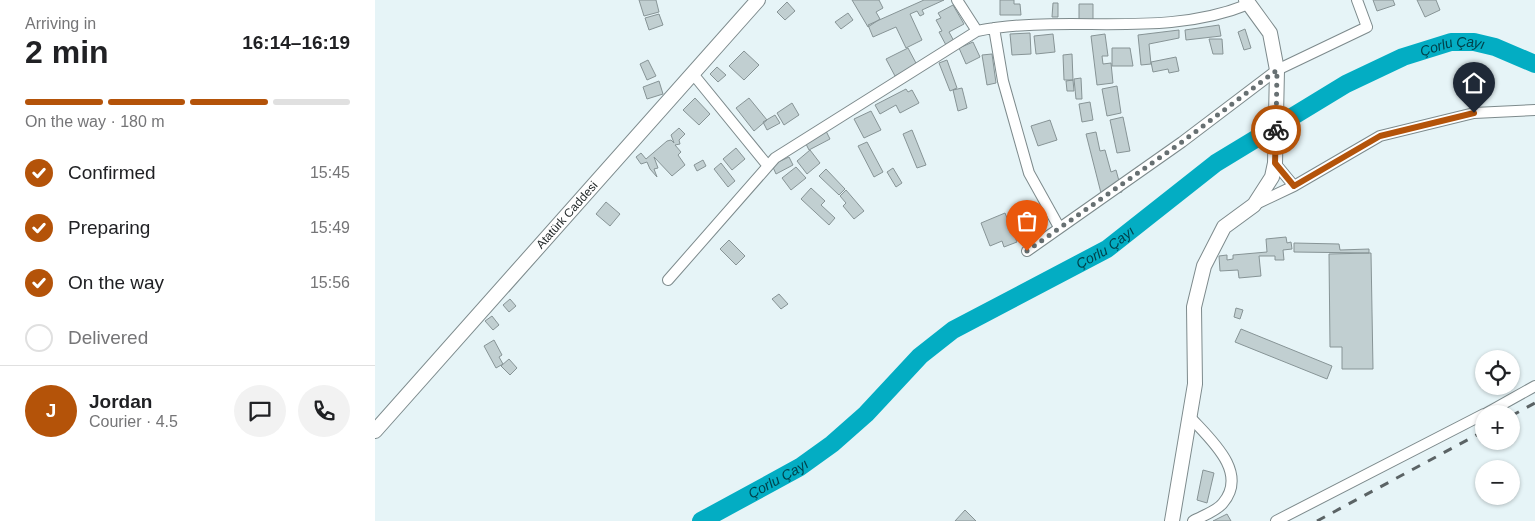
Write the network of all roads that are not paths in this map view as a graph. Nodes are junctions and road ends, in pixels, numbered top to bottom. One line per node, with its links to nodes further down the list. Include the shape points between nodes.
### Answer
1 (758, 0): 7 (street, Atatürk Caddesi)
2 (957, 0): 5 (street)
3 (1357, 0): 6 (street, via 1367,27)
4 (1248, 2): 5 (street, via 1230,12 1185,23 1007,25); 6 (street, via 1270,33)
5 (985, 29): 10 (street, via 775,158); 13 (street, via 996,42 1003,81 1029,173)
6 (1277, 70): 9 (street); 13 (street, via 1182,142)
7 (693, 74): 10 (street); 20 (street, Atatürk Caddesi)
8 (1535, 110): 11 (street, via 1474,113 1380,136)
9 (1275, 163): 11 (street); 12 (street, via 1272,177)
10 (768, 166): 15 (street)
11 (1294, 186): 12 (street)
12 (1254, 205): 18 (street, via 1224,227 1204,266 1194,307 1195,384)
13 (1059, 227): 14 (street)
14 (1027, 251)
15 (668, 280)
16 (1535, 386): 17 (street)
17 (1500, 405)
18 (1190, 417): 21 (street); 22 (street, via 1231,467 1232,489 1223,504)
19 (1475, 419): 23 (street)
20 (375, 431)
21 (1173, 521)
22 (1193, 521)
23 (1276, 521)

